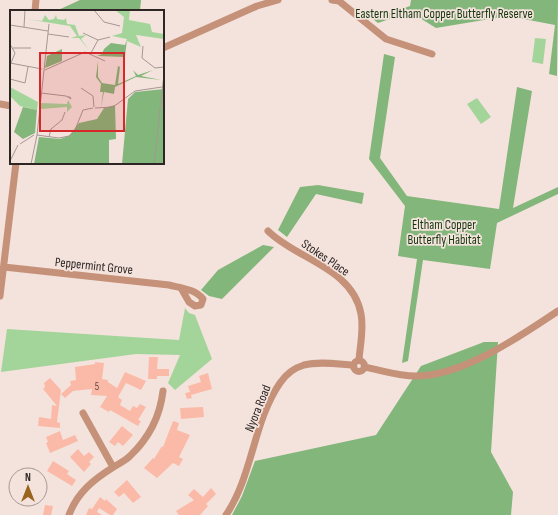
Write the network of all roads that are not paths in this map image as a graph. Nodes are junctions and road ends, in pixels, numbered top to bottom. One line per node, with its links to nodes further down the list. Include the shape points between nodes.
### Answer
1 (36, 0): 4 (street)
2 (278, 0): 5 (street, via 257,6)
3 (337, 0): 6 (street, via 386,39)
4 (35, 10)
5 (164, 48)
6 (432, 54)
7 (0, 104): 8 (street)
8 (10, 106)
9 (16, 164): 11 (street)
10 (268, 230): 15 (street, Stokes Place, via 276,240 331,272 348,286 361,314)
11 (4, 267): 12 (street, Peppermint Grove); 13 (street)
12 (181, 288)
13 (0, 296)
14 (558, 312): 15 (street, via 480,359 433,375 417,376)
15 (362, 364): 20 (street, Nyora Road, via 361,371 358,372 353,369 353,365 304,366 294,369 280,382 268,404 239,492)
16 (164, 391): 18 (street, via 161,410 151,431 129,457)
17 (83, 413): 18 (street)
18 (113, 467): 19 (street, via 86,488 73,503)
19 (69, 515)
20 (226, 515)

